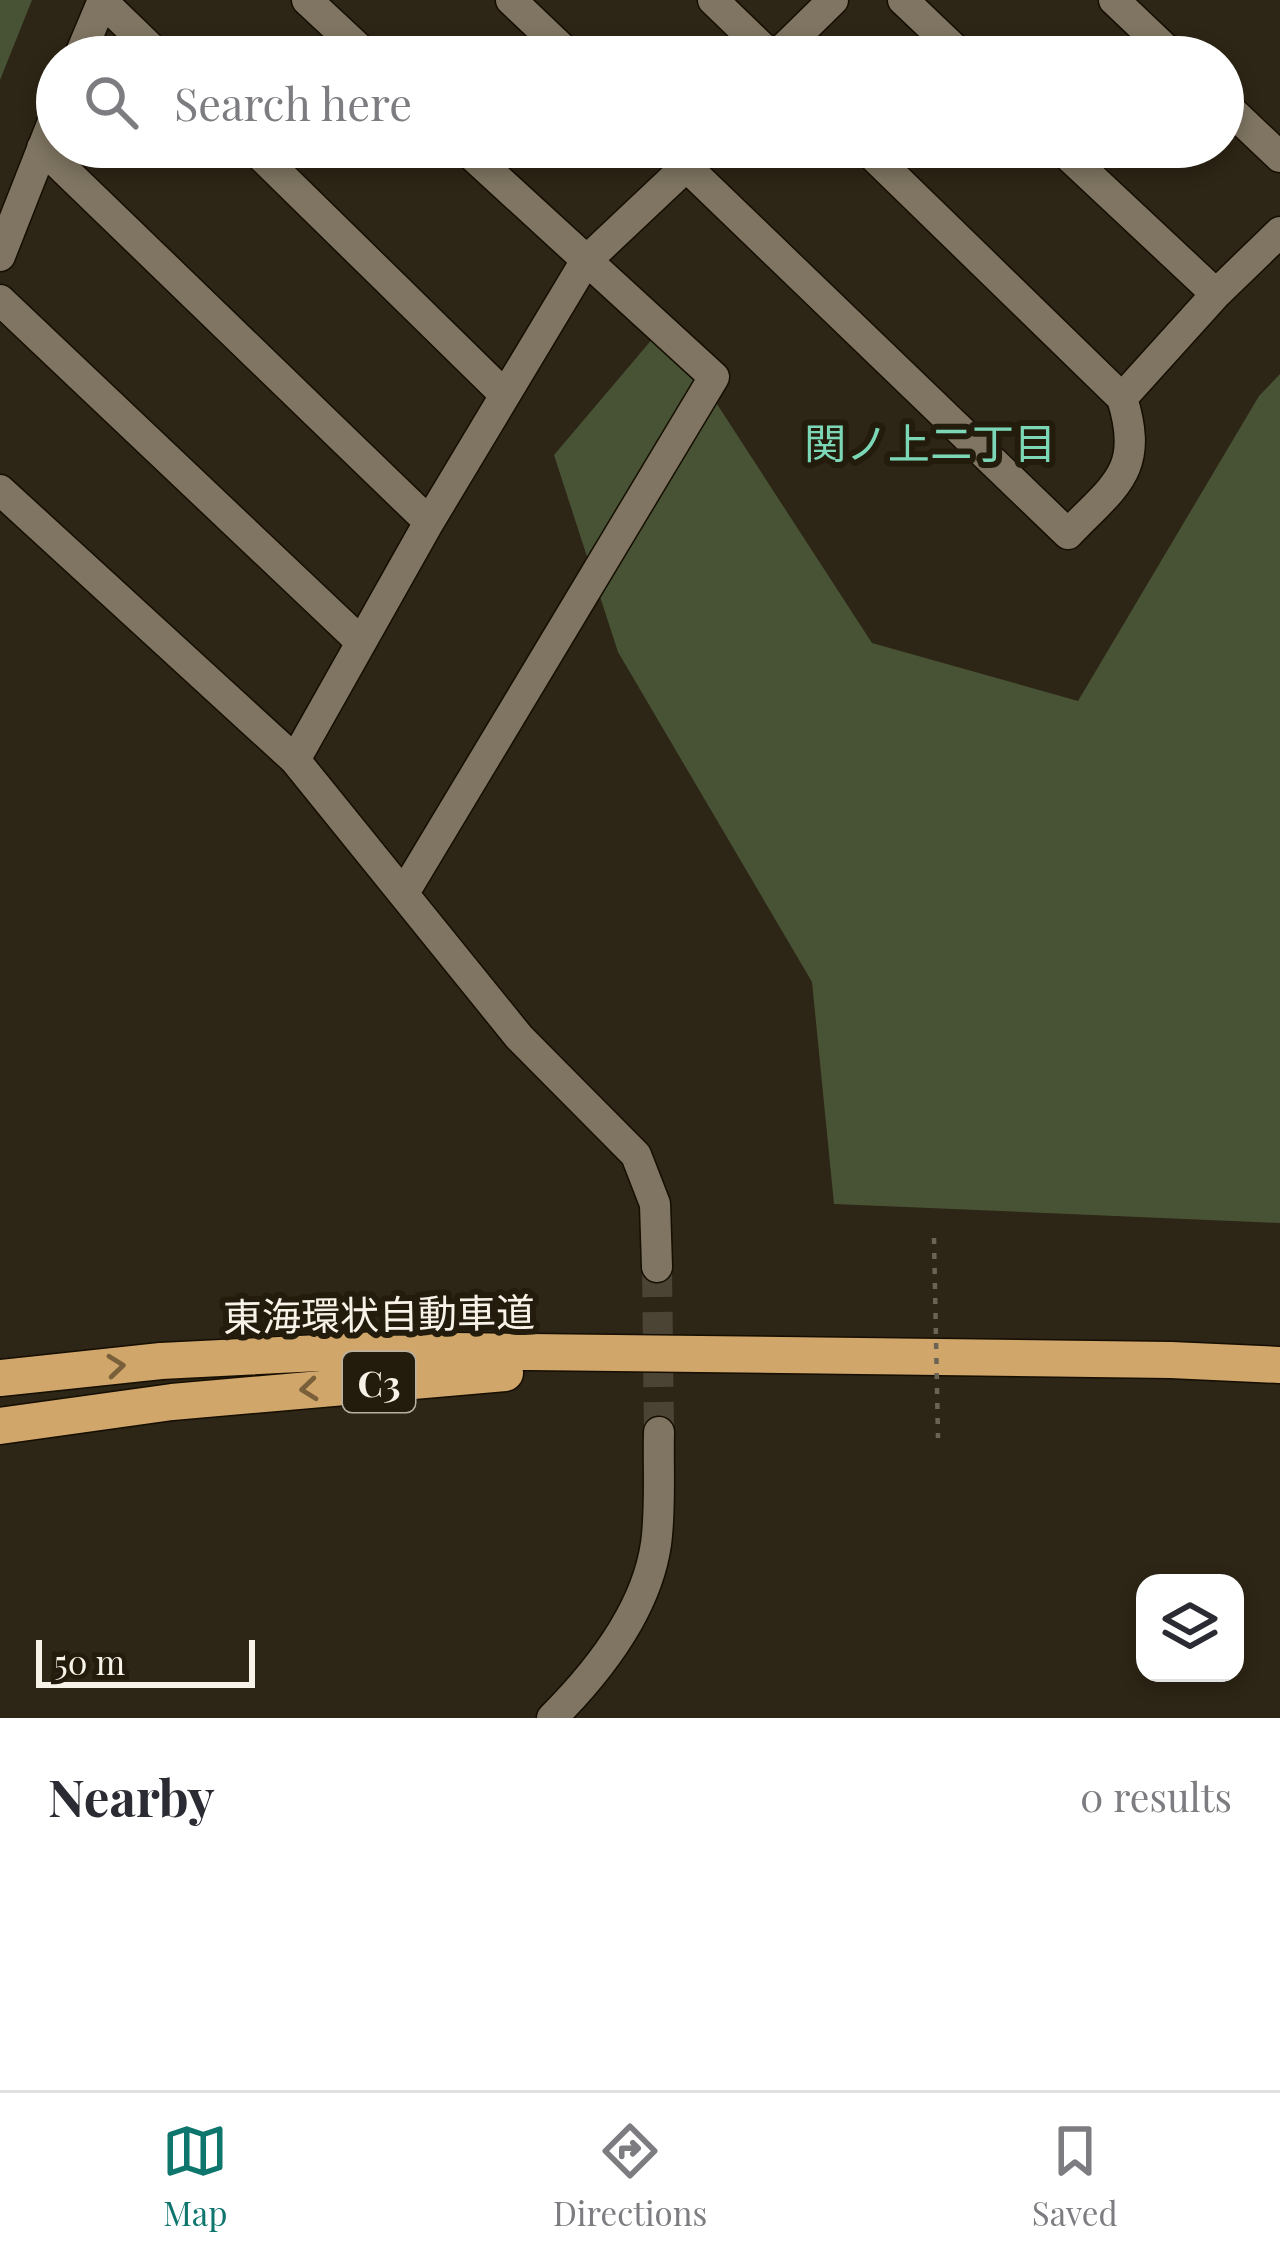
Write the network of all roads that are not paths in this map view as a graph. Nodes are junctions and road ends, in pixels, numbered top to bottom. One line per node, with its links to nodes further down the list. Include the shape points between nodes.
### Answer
1 (102, 0): 8 (street); 9 (street)
2 (308, 0): 10 (street)
3 (511, 0): 11 (street)
4 (713, 0): 12 (street)
5 (833, 0): 13 (street)
6 (903, 0): 14 (street)
7 (1114, 0): 15 (street)
8 (87, 36)
9 (139, 36)
10 (346, 36)
11 (549, 36)
12 (751, 36)
13 (795, 36)
14 (942, 36)
15 (1152, 36)
16 (1244, 123): 17 (street)
17 (1280, 157)
18 (36, 163): 27 (street)
19 (63, 168): 34 (street)
20 (273, 168): 31 (street)
21 (485, 168): 28 (street)
22 (670, 168): 28 (street)
23 (699, 168): 32 (street, via 1068,534 1125,474 1133,433)
24 (886, 168): 32 (street)
25 (1081, 168): 29 (street)
26 (1280, 232): 29 (street)
27 (0, 256)
28 (585, 262): 31 (street); 37 (street, via 714,377)
29 (1216, 294): 32 (street)
30 (0, 300): 35 (street)
31 (505, 395): 34 (street)
32 (1122, 398)
33 (0, 490): 36 (street)
34 (429, 522): 35 (street)
35 (361, 643): 36 (street)
36 (296, 760): 37 (street)
37 (404, 893): 38 (street, via 519,1037 636,1155 655,1204)
38 (657, 1267)
39 (760, 1357): 40 (highway, 東海環状自動車道 / C3); 41 (highway, 東海環状自動車道 / C3, one-way to 39, via 379,1350); 42 (highway, 東海環状自動車道 / C3, one-way to 42, via 394,1380)
40 (1280, 1365)
41 (0, 1378)
42 (0, 1426)
43 (658, 1432): 44 (street, via 656,1547 633,1612 592,1678)
44 (552, 1718)

